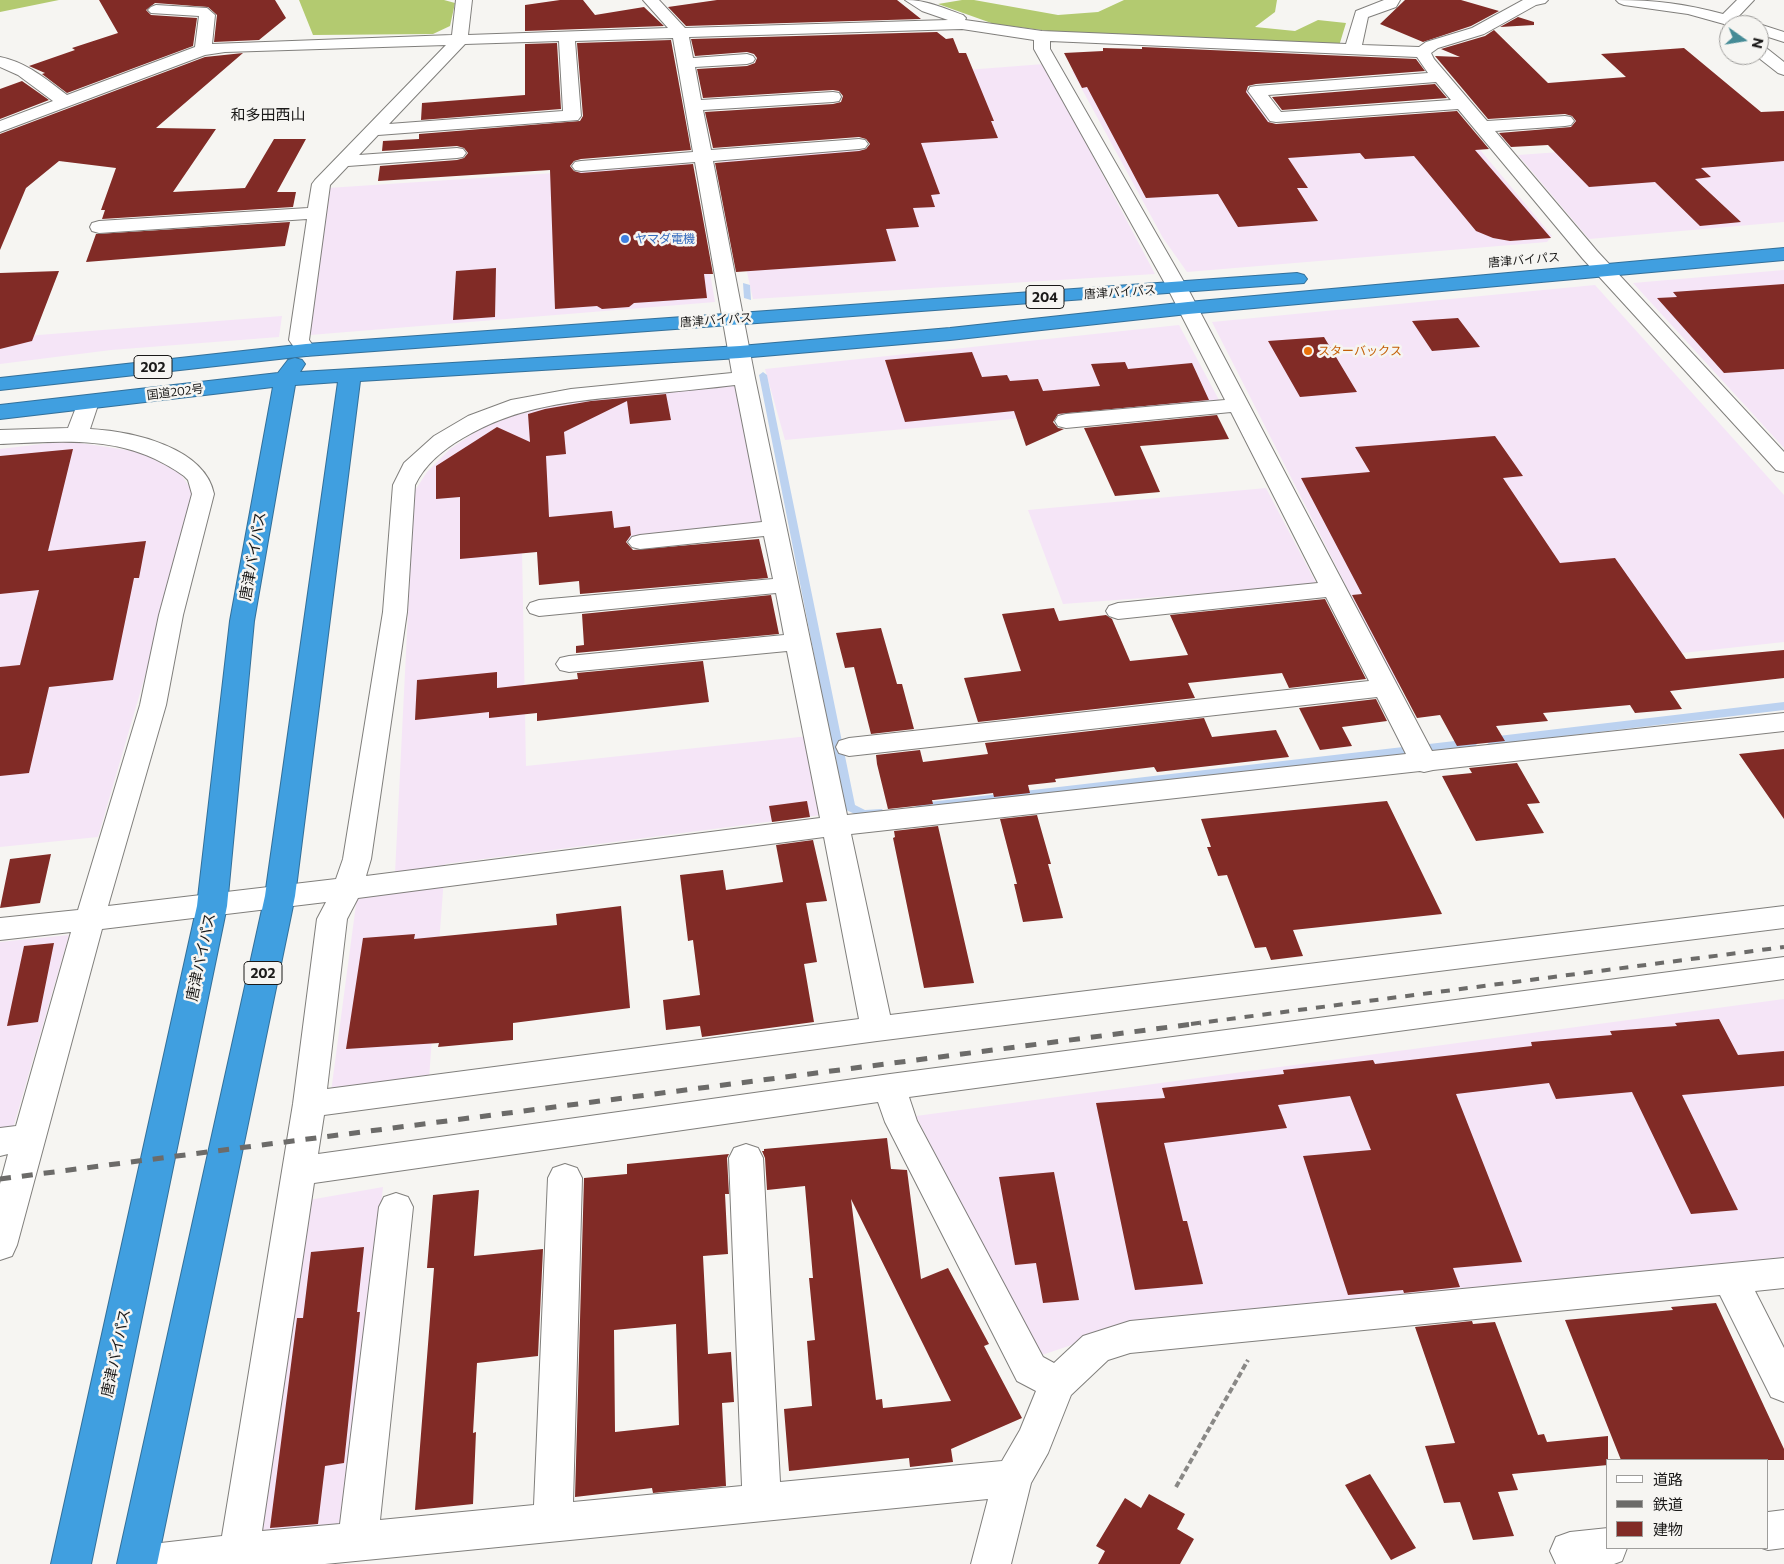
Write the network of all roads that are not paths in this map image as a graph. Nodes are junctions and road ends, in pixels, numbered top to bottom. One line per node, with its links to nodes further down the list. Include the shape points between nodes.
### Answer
1 (464, 0): 17 (street)
2 (651, 0): 12 (street)
3 (913, 0): 11 (street, via 960,19)
4 (1392, 0): 18 (street, via 1391,4 1361,14)
5 (1540, 0): 20 (street, via 1478,31 1432,45)
6 (1624, 0): 10 (street, via 1689,10)
7 (1746, 0): 9 (street)
8 (156, 10): 19 (street, via 202,11 207,15)
9 (1731, 15)
10 (1719, 19)
11 (962, 24): 12 (street); 14 (street)
12 (680, 32): 15 (street); 24 (street)
13 (1769, 32): 16 (street)
14 (1042, 36): 18 (street); 45 (street, via 1042,49)
15 (567, 37): 17 (street); 34 (street, via 572,116)
16 (1784, 37)
17 (460, 40): 19 (street); 34 (street)
18 (1352, 49): 20 (street)
19 (203, 50): 28 (street)
20 (1424, 52): 26 (street, via 1426,60)
21 (1769, 58): 25 (street)
22 (747, 59): 24 (street)
23 (0, 62): 28 (street, via 16,68)
24 (686, 63): 30 (street)
25 (1784, 70)
26 (1440, 77): 29 (street); 29 (street, via 1256,91 1276,117)
27 (833, 97): 30 (street)
28 (65, 102): 32 (street)
29 (1462, 104): 33 (street)
30 (694, 105): 37 (street)
31 (1565, 121): 33 (street)
32 (0, 127)
33 (1482, 127): 44 (street)
34 (373, 130): 38 (street)
35 (859, 144): 37 (street)
36 (457, 153): 38 (street)
37 (703, 156): 39 (street); 46 (street)
38 (344, 161): 40 (street, via 321,184)
39 (581, 166)
40 (317, 213): 41 (street); 47 (street, via 299,340)
41 (99, 227)
42 (1784, 237): 44 (highway, 唐津バイパス / 204)
43 (1784, 254): 44 (highway, 唐津バイパス / 204)
44 (1597, 262): 45 (highway, 唐津バイパス / 204); 45 (highway, 唐津バイパス / 204, via 1320,277); 59 (street)
45 (1183, 298): 46 (highway, 唐津バイパス / 204); 48 (highway, 唐津バイパス / 204, via 950,334); 54 (street)
46 (734, 318): 47 (highway, 唐津バイパス / 204); 48 (street)
47 (306, 350): 49 (highway); 51 (highway, 唐津バイパス); 52 (highway, 国道202号 / 202)
48 (740, 352): 49 (highway, 唐津バイパス / 204); 50 (street)
49 (350, 375): 51 (highway, 国道202号 / 202); 74 (highway, 202)
50 (744, 378): 60 (street); 73 (street, via 571,395 519,405 476,420 442,441 412,468 404,485 394,622 357,859)
51 (285, 379): 53 (highway, 国道202号 / 202); 75 (highway, 唐津バイパス, via 242,621)
52 (0, 384)
53 (88, 402): 55 (highway, 国道202号 / 202); 57 (street)
54 (1238, 405): 56 (street); 63 (street)
55 (0, 412)
56 (1066, 421)
57 (77, 434): 58 (street); 77 (street, via 142,445 172,457 198,476 203,494 171,615 153,705)
58 (0, 437)
59 (1784, 465)
60 (775, 528): 61 (street); 62 (street)
61 (640, 542)
62 (786, 586): 64 (street); 66 (street)
63 (1334, 590): 65 (street); 68 (street)
64 (539, 608)
65 (1118, 611)
66 (798, 642): 67 (street); 72 (street)
67 (569, 664)
68 (1386, 688): 70 (street); 71 (street)
69 (1784, 722): 71 (street)
70 (849, 747)
71 (1419, 753): 72 (street)
72 (835, 826): 73 (street); 80 (street)
73 (348, 888): 74 (street); 82 (street, via 332,919)
74 (280, 896): 75 (street); 104 (highway, 202)
75 (212, 906): 77 (street); 103 (highway, 唐津バイパス)
76 (1784, 917): 80 (street)
77 (90, 919): 78 (street); 83 (street)
78 (0, 930)
79 (1784, 968): 81 (street)
80 (877, 1030): 82 (street)
81 (890, 1087): 85 (street); 92 (street, via 901,1122 1030,1370)
82 (309, 1104): 85 (street)
83 (15, 1140): 88 (street)
84 (746, 1158): 95 (street)
85 (298, 1171): 102 (street)
86 (566, 1178): 96 (street)
87 (396, 1207): 99 (street)
88 (5, 1212): 89 (street)
89 (0, 1245)
90 (1784, 1273): 91 (street)
91 (1730, 1278): 92 (street, via 1130,1336 1096,1348); 93 (street)
92 (1057, 1384): 94 (street, via 1035,1440)
93 (1784, 1385)
94 (1013, 1478): 95 (street); 106 (street)
95 (762, 1502): 96 (street)
96 (553, 1523): 99 (street)
97 (1784, 1530): 98 (street)
98 (1769, 1531)
99 (358, 1542): 102 (street)
100 (1606, 1547): 101 (street)
101 (1570, 1551)
102 (238, 1559): 105 (street)
103 (70, 1564)
104 (137, 1564)
105 (152, 1564)
106 (991, 1564)

